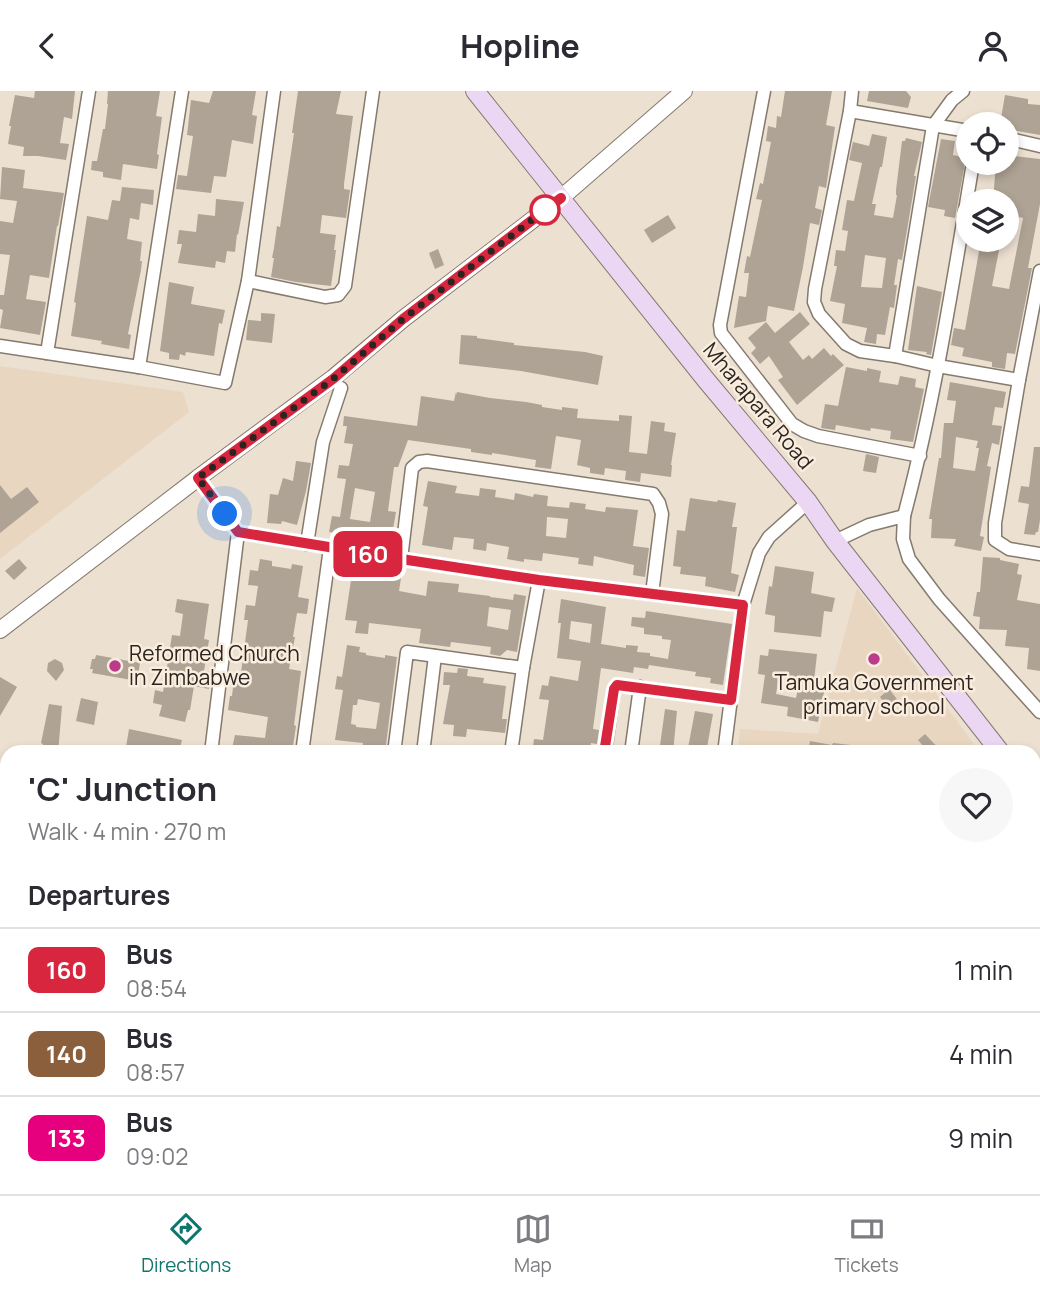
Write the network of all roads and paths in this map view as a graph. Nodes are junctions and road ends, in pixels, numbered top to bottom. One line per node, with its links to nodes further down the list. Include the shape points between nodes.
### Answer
1 (89, 91): 20 (street)
2 (181, 91): 23 (street)
3 (274, 91): 18 (street)
4 (373, 91): 18 (street, via 345,286 338,295 325,297)
5 (475, 91): 16 (main road, Mharapara Road)
6 (684, 91): 16 (street)
7 (764, 91): 26 (street, via 721,333 792,424 818,436)
8 (852, 91): 10 (street)
9 (963, 91): 11 (street)
10 (850, 111): 11 (street); 21 (street, via 814,302 846,344)
11 (933, 126): 12 (street); 21 (street)
12 (956, 129)
13 (1019, 141): 14 (street)
14 (1040, 146)
15 (971, 175): 22 (street)
16 (561, 198): 27 (street, via 333,379); 28 (main road, Mharapara Road)
17 (1040, 271): 24 (street)
18 (248, 281): 23 (street, via 225,383)
19 (0, 346): 20 (street)
20 (47, 353): 23 (street)
21 (895, 356): 22 (street)
22 (938, 366): 24 (street); 26 (street)
23 (139, 367)
24 (1019, 380): 34 (street, via 995,540 1009,549)
25 (341, 388): 32 (street, via 323,442)
26 (920, 456): 29 (street)
27 (198, 478): 30 (street); 39 (street)
28 (808, 502): 31 (main road, Mharapara Road); 38 (street, via 769,537 759,553)
29 (904, 516): 31 (street); 44 (street, via 903,539 909,559)
30 (238, 532): 32 (street); 45 (street)
31 (835, 541): 53 (main road, Mharapara Road)
32 (307, 544): 33 (street)
33 (330, 548): 35 (street); 46 (street)
34 (1040, 554)
35 (401, 559): 36 (street); 37 (street, via 412,468 428,461 653,494 662,515)
36 (539, 580): 37 (street); 41 (street)
37 (652, 594): 38 (street)
38 (743, 605): 43 (street)
39 (0, 630)
40 (435, 656): 41 (street); 47 (street, via 407,652); 48 (street)
41 (523, 668): 49 (street)
42 (640, 687): 43 (street); 50 (street, via 617,685 614,689); 51 (street)
43 (731, 700): 52 (street)
44 (1040, 712)
45 (212, 745)
46 (303, 745)
47 (395, 745)
48 (424, 745)
49 (512, 745)
50 (605, 745)
51 (632, 745)
52 (725, 745)
53 (995, 745)

